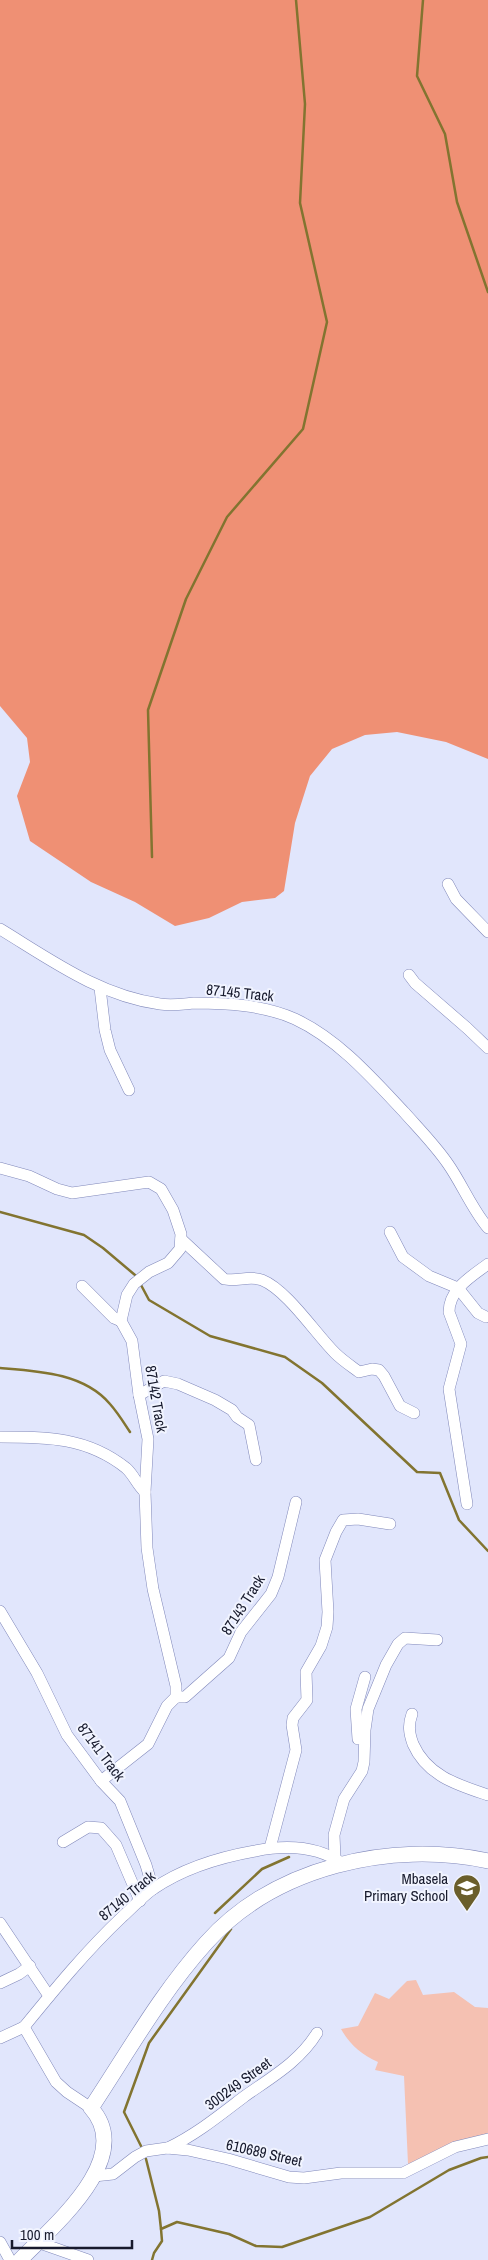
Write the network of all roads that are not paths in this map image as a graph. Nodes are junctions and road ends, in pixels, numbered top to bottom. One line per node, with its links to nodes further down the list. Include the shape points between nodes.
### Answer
1 (448, 884): 3 (street, via 456,900)
2 (0, 929): 5 (street, 87145 Track)
3 (488, 932)
4 (409, 975): 6 (street)
5 (100, 988): 7 (street, via 110,1050); 9 (street, 87145 Track, via 158,1004 265,1008 312,1028 369,1074 430,1141 448,1163)
6 (488, 1048)
7 (128, 1090)
8 (0, 1168): 11 (street, via 72,1193 149,1182 161,1189 173,1210)
9 (488, 1228)
10 (390, 1232): 14 (street, via 403,1256 415,1267)
11 (181, 1239): 16 (street, via 175,1256 168,1263 142,1277 131,1288); 18 (street, via 224,1279 255,1278 266,1282 289,1301 338,1356 359,1372 379,1370 400,1406)
12 (488, 1264): 14 (street)
13 (82, 1286): 16 (street)
14 (458, 1288): 15 (street, via 478,1313); 23 (street, via 450,1302 449,1312 461,1346 449,1388)
15 (486, 1317)
16 (121, 1321): 17 (street, 87142 Track, via 132,1341)
17 (139, 1395): 20 (street, via 164,1381 228,1406 249,1425); 21 (street, 87142 Track, via 148,1439)
18 (414, 1413)
19 (0, 1437): 21 (street, via 45,1438 90,1446 125,1468)
20 (256, 1460)
21 (145, 1492): 28 (street, 87142 Track, via 147,1554)
22 (296, 1502): 28 (street, 87143 Track, via 278,1577 265,1602 241,1632 229,1658 185,1697)
23 (467, 1504)
24 (390, 1524): 34 (street, via 344,1520 324,1560 327,1627 321,1646 306,1672 307,1700 293,1718 296,1750)
25 (0, 1611): 31 (street, 87141 Track, via 37,1673 67,1735)
26 (437, 1640): 30 (street, via 407,1638 394,1650 368,1709 364,1762)
27 (365, 1677): 30 (street, via 356,1709)
28 (176, 1697): 31 (street, via 167,1706 148,1744)
29 (412, 1714): 32 (street, via 408,1727 410,1736 424,1762 440,1776)
30 (357, 1778): 35 (street, via 346,1793 335,1828)
31 (101, 1781): 37 (street, 87141 Track, via 120,1802)
32 (488, 1795)
33 (63, 1842): 38 (street, via 88,1827 101,1828 116,1845)
34 (270, 1848): 35 (street, 87140 Track, via 302,1848); 37 (street, 87140 Track, via 238,1854 190,1870)
35 (339, 1861): 36 (main road, via 427,1854); 46 (main road, via 283,1886 229,1921 207,1942 155,2010)
36 (488, 1861)
37 (153, 1890): 38 (street, 87140 Track)
38 (140, 1901): 42 (street, 87140 Track, via 94,1943)
39 (0, 1923): 40 (street)
40 (30, 1966): 41 (street); 42 (street)
41 (0, 1983)
42 (49, 1996): 43 (street, 87140 Track)
43 (24, 2028): 45 (street); 46 (street, via 56,2082)
44 (317, 2033): 48 (street, 300249 Street, via 309,2046 288,2066 199,2131)
45 (0, 2038)
46 (92, 2108): 49 (main road, via 100,2117 105,2135 103,2154)
47 (488, 2139): 48 (street, 610689 Street, via 455,2147 403,2173 341,2173 304,2178 289,2177 188,2150)
48 (167, 2148): 49 (street, 610689 Street, via 135,2156 113,2174)
49 (94, 2176): 51 (main road)
50 (0, 2242): 52 (street)
51 (38, 2242): 53 (main road); 54 (street)
52 (10, 2260)
53 (20, 2260)
54 (88, 2260)

